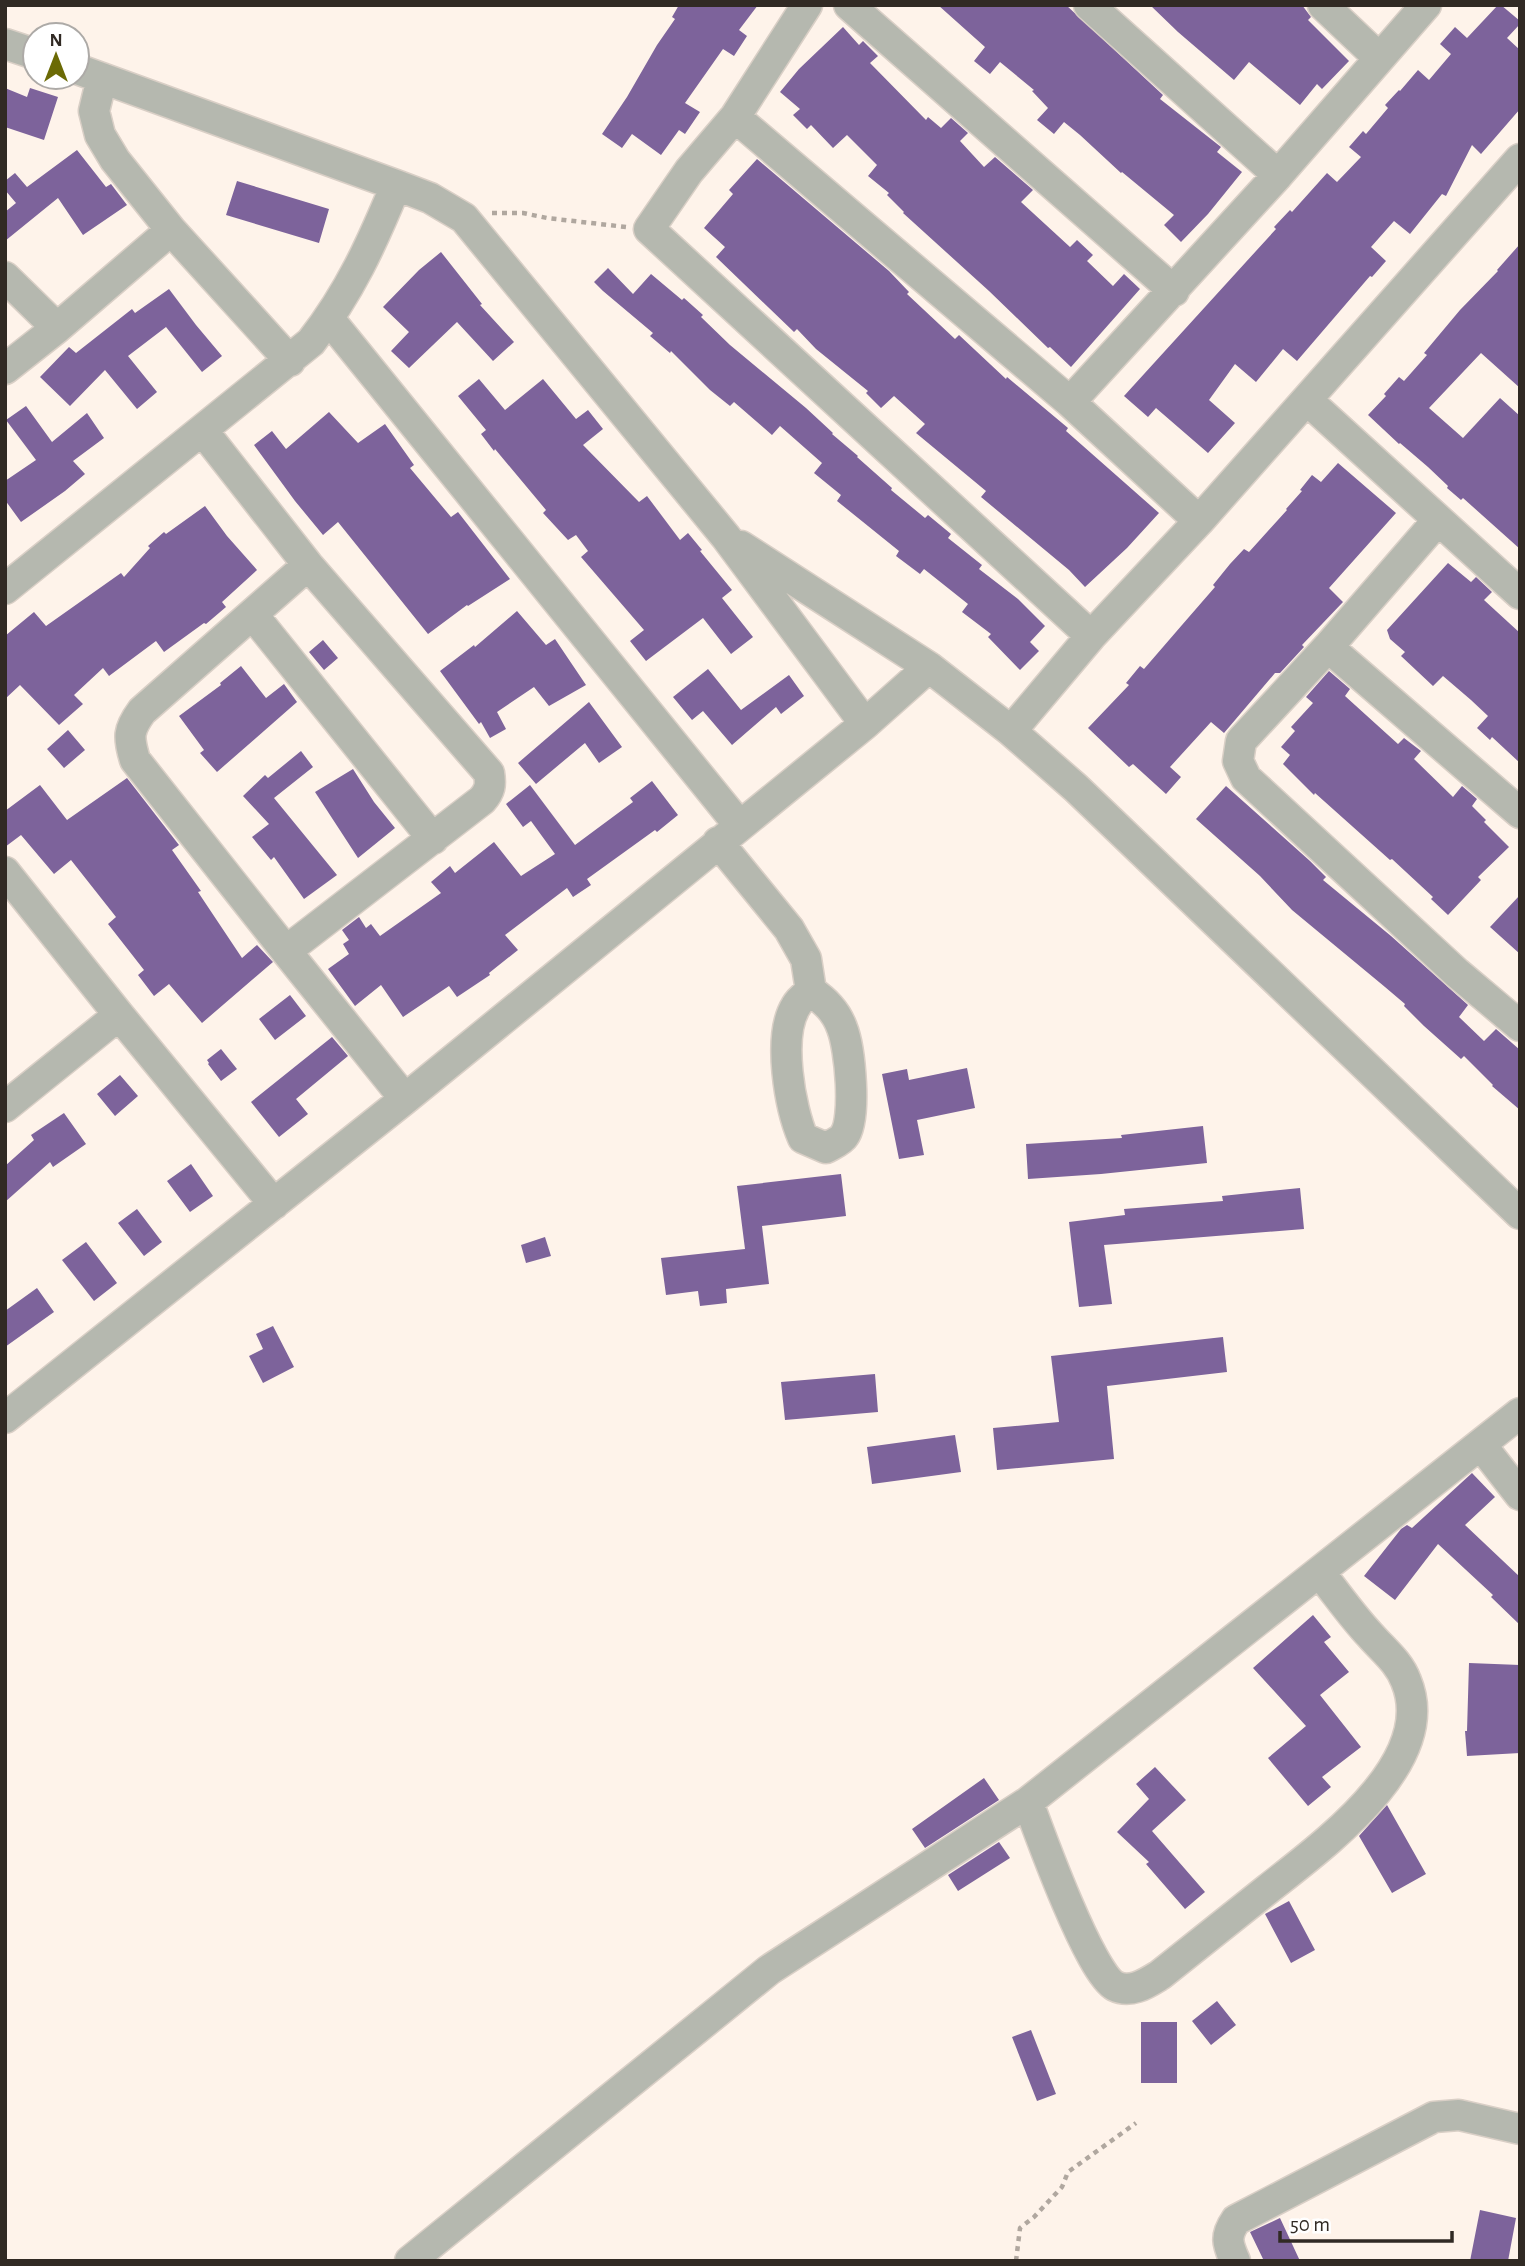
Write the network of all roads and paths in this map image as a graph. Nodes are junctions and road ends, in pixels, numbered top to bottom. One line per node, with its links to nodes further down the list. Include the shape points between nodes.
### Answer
1 (807, 5): 9 (street)
2 (849, 5): 17 (street)
3 (1089, 5): 11 (street)
4 (1323, 5): 6 (street)
5 (1426, 5): 6 (street)
6 (1379, 58): 11 (street)
7 (91, 74): 12 (street)
8 (91, 88): 15 (street, via 100,135)
9 (735, 117): 14 (street, via 689,171); 23 (street)
10 (1520, 159): 22 (street)
11 (1278, 175): 17 (street)
12 (396, 185): 13 (street); 18 (street, via 354,278)
13 (464, 218): 14 (path, via 523,213); 27 (street)
14 (649, 229): 32 (street)
15 (171, 230): 19 (street); 20 (street)
16 (5, 276): 19 (street)
17 (1174, 291): 23 (street)
18 (329, 319): 20 (street); 38 (street)
19 (57, 328): 21 (street)
20 (290, 361): 24 (street)
21 (5, 369)
22 (1307, 400): 25 (street); 26 (street)
23 (1070, 402): 26 (street)
24 (203, 431): 28 (street); 29 (street)
25 (1438, 520): 30 (street); 33 (street)
26 (1199, 521): 32 (street)
27 (726, 537): 34 (street); 35 (street)
28 (308, 565): 31 (street); 39 (street, via 489,773 489,793)
29 (5, 589)
30 (1520, 594)
31 (253, 615): 39 (street); 41 (street, via 142,711 131,726 130,744 135,760)
32 (1091, 636): 36 (street)
33 (1328, 648): 37 (street); 44 (street, via 1241,741 1238,761 1246,778)
34 (929, 667): 35 (street); 36 (street)
35 (865, 724): 38 (street)
36 (1012, 731): 48 (street)
37 (1520, 813)
38 (728, 834): 42 (street, via 806,959); 45 (street)
39 (433, 839): 41 (street)
40 (5, 872): 43 (street)
41 (286, 951): 45 (street)
42 (811, 991)
43 (119, 1015): 46 (street); 47 (street)
44 (1520, 1026)
45 (405, 1099): 47 (street)
46 (5, 1107)
47 (275, 1204): 50 (street)
48 (1520, 1214)
49 (1520, 1413): 51 (street)
50 (5, 1418)
51 (1481, 1445): 52 (street); 53 (street)
52 (1520, 1494)
53 (1320, 1573): 54 (street); 54 (street, via 1395,1661 1406,1681 1412,1727 1405,1747 1391,1773 1353,1819 1160,1975 1137,1989 1116,1987 1103,1975 1066,1901)
54 (1028, 1802): 57 (street, via 769,1970)
55 (1136, 2123): 58 (path, via 1068,2172 1062,2187 1020,2228)
56 (1520, 2129): 59 (street, via 1459,2115 1434,2117 1236,2220 1228,2232)
57 (410, 2261)
58 (1016, 2261)
59 (1235, 2261)

